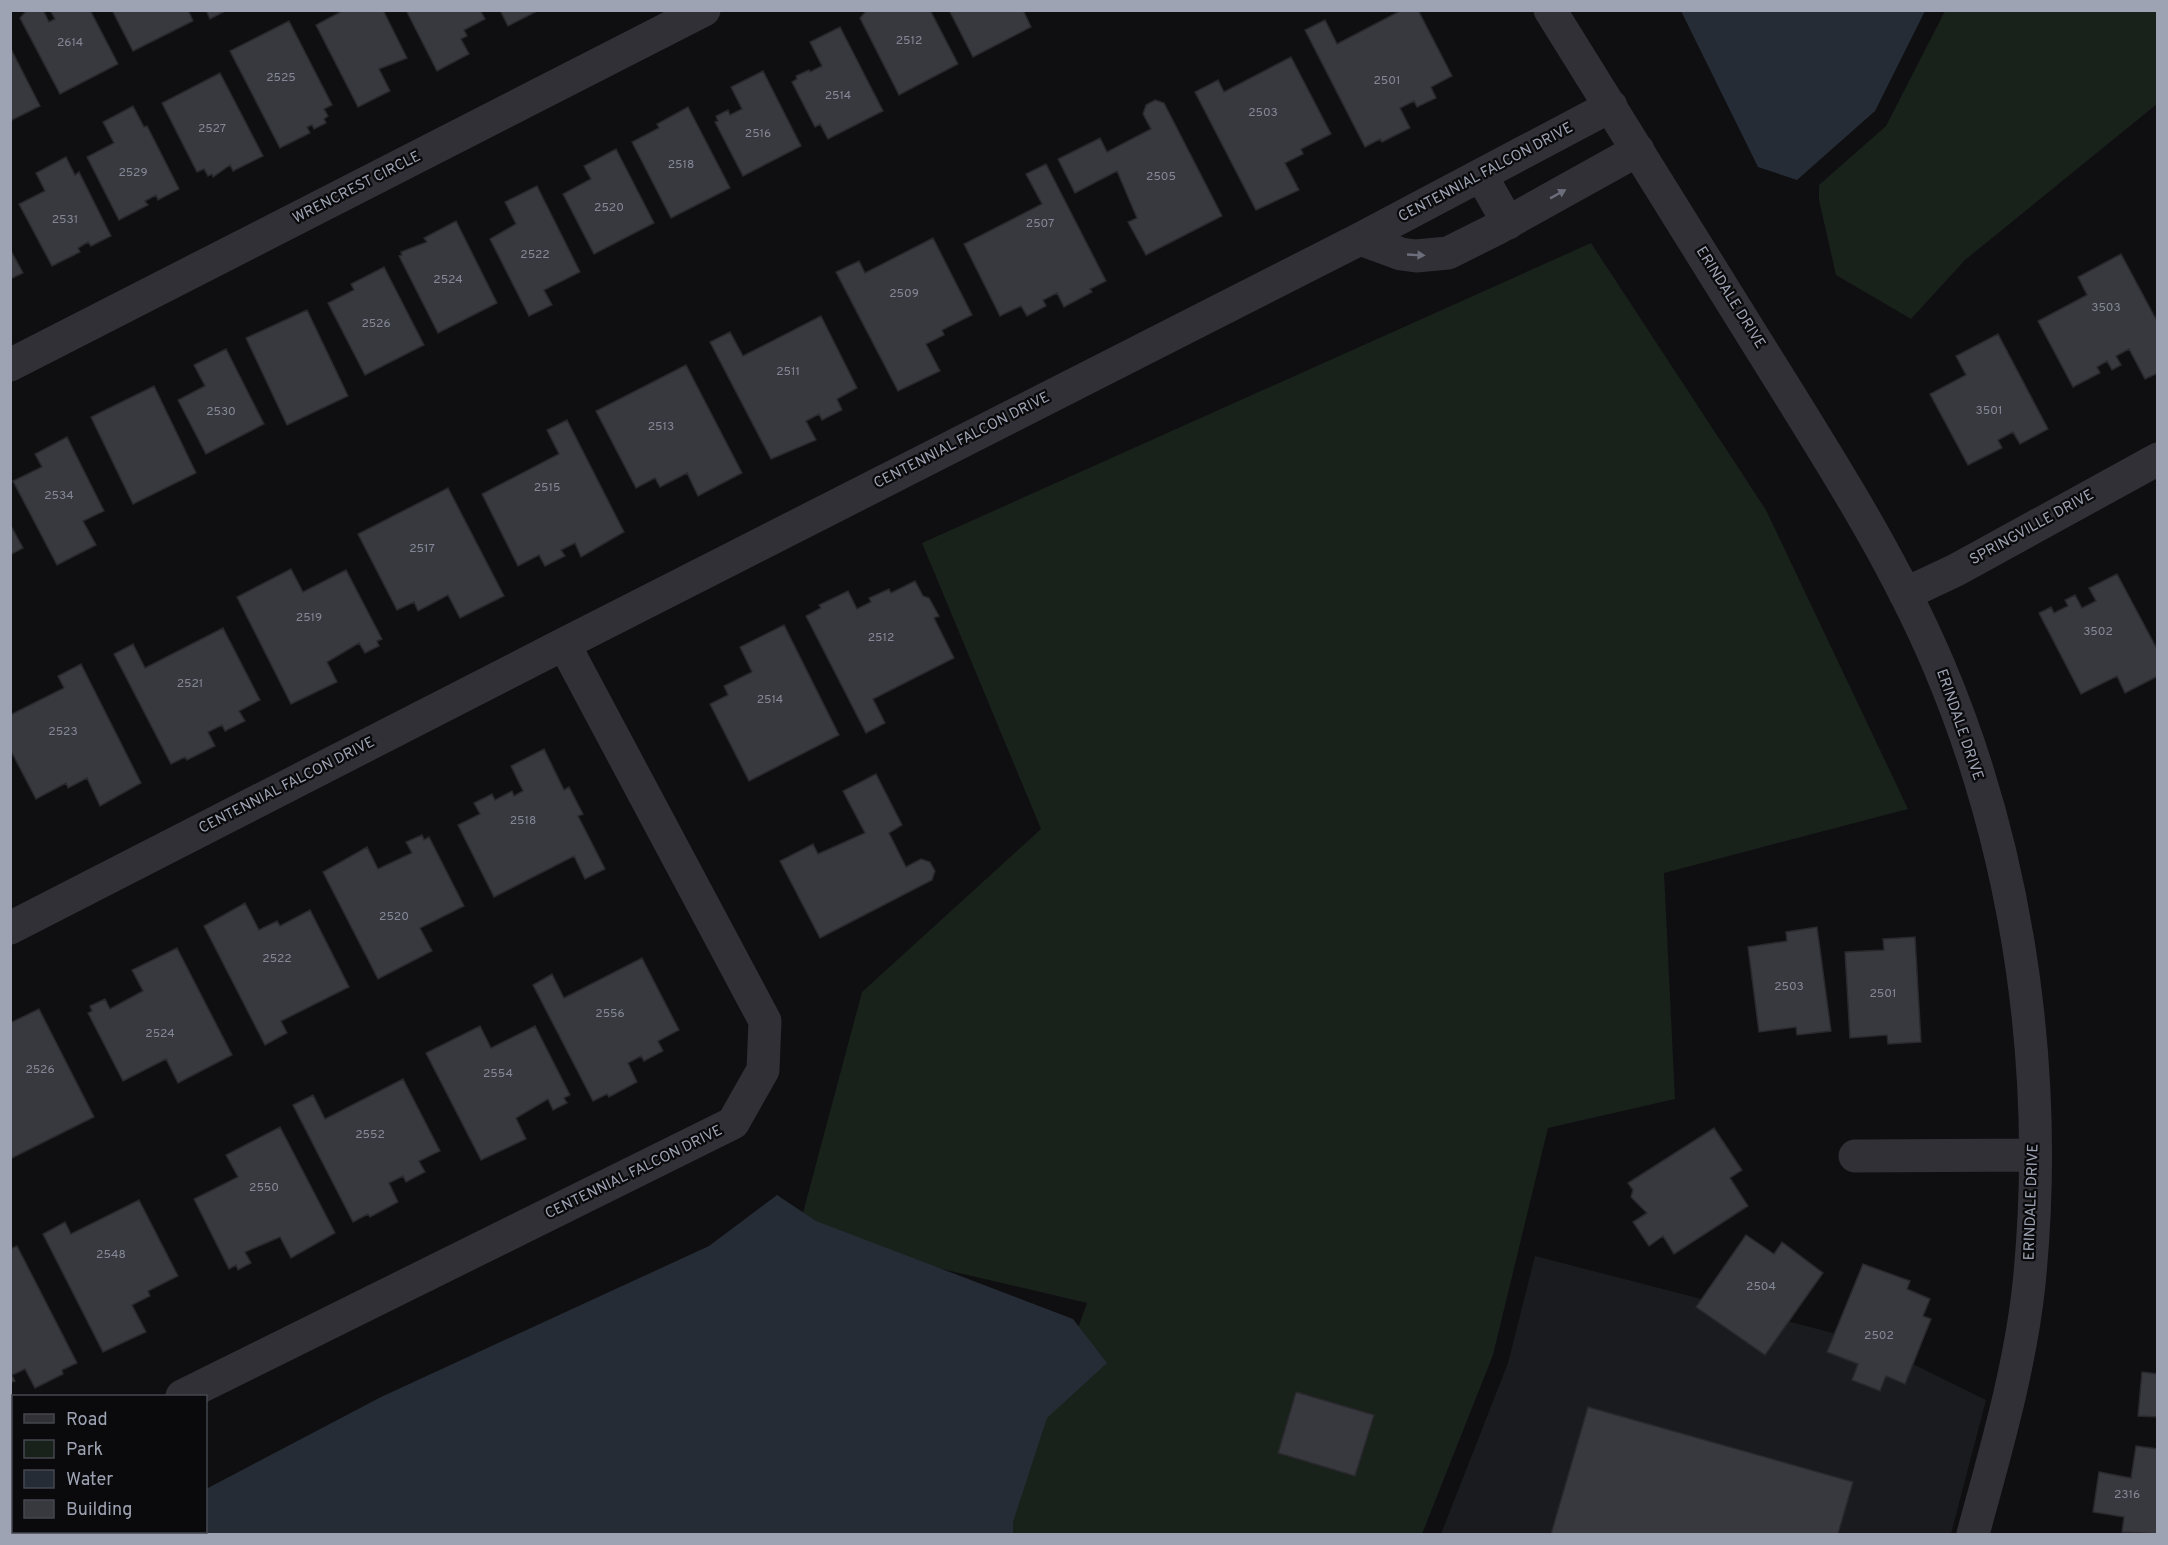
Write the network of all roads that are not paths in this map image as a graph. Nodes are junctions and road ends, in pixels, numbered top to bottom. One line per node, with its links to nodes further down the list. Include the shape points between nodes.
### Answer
1 (704, 10): 8 (street, WRENCREST CIRCLE)
2 (1550, 10): 3 (street, ERINDALE DRIVE)
3 (1611, 106): 4 (street, ERINDALE DRIVE); 5 (street, CENTENNIAL FALCON DRIVE)
4 (1638, 150): 6 (street, one-way to 4); 10 (street, ERINDALE DRIVE, via 1830,461)
5 (1481, 175): 6 (street); 7 (street, CENTENNIAL FALCON DRIVE)
6 (1508, 223): 7 (street, one-way to 6, via 1401,254 1433,255 1462,247)
7 (1360, 239): 11 (street, CENTENNIAL FALCON DRIVE)
8 (10, 365)
9 (2157, 459): 10 (street, SPRINGVILLE DRIVE)
10 (1905, 594): 13 (street, ERINDALE DRIVE, via 1939,667 1964,735 2013,918 2025,987)
11 (564, 644): 12 (street, CENTENNIAL FALCON DRIVE); 15 (street, CENTENNIAL FALCON DRIVE, via 765,1021 763,1070 733,1123)
12 (10, 928)
13 (2036, 1155): 14 (street); 16 (street, ERINDALE DRIVE, via 2034,1221 2019,1346)
14 (1855, 1156)
15 (184, 1395)
16 (1973, 1534)

